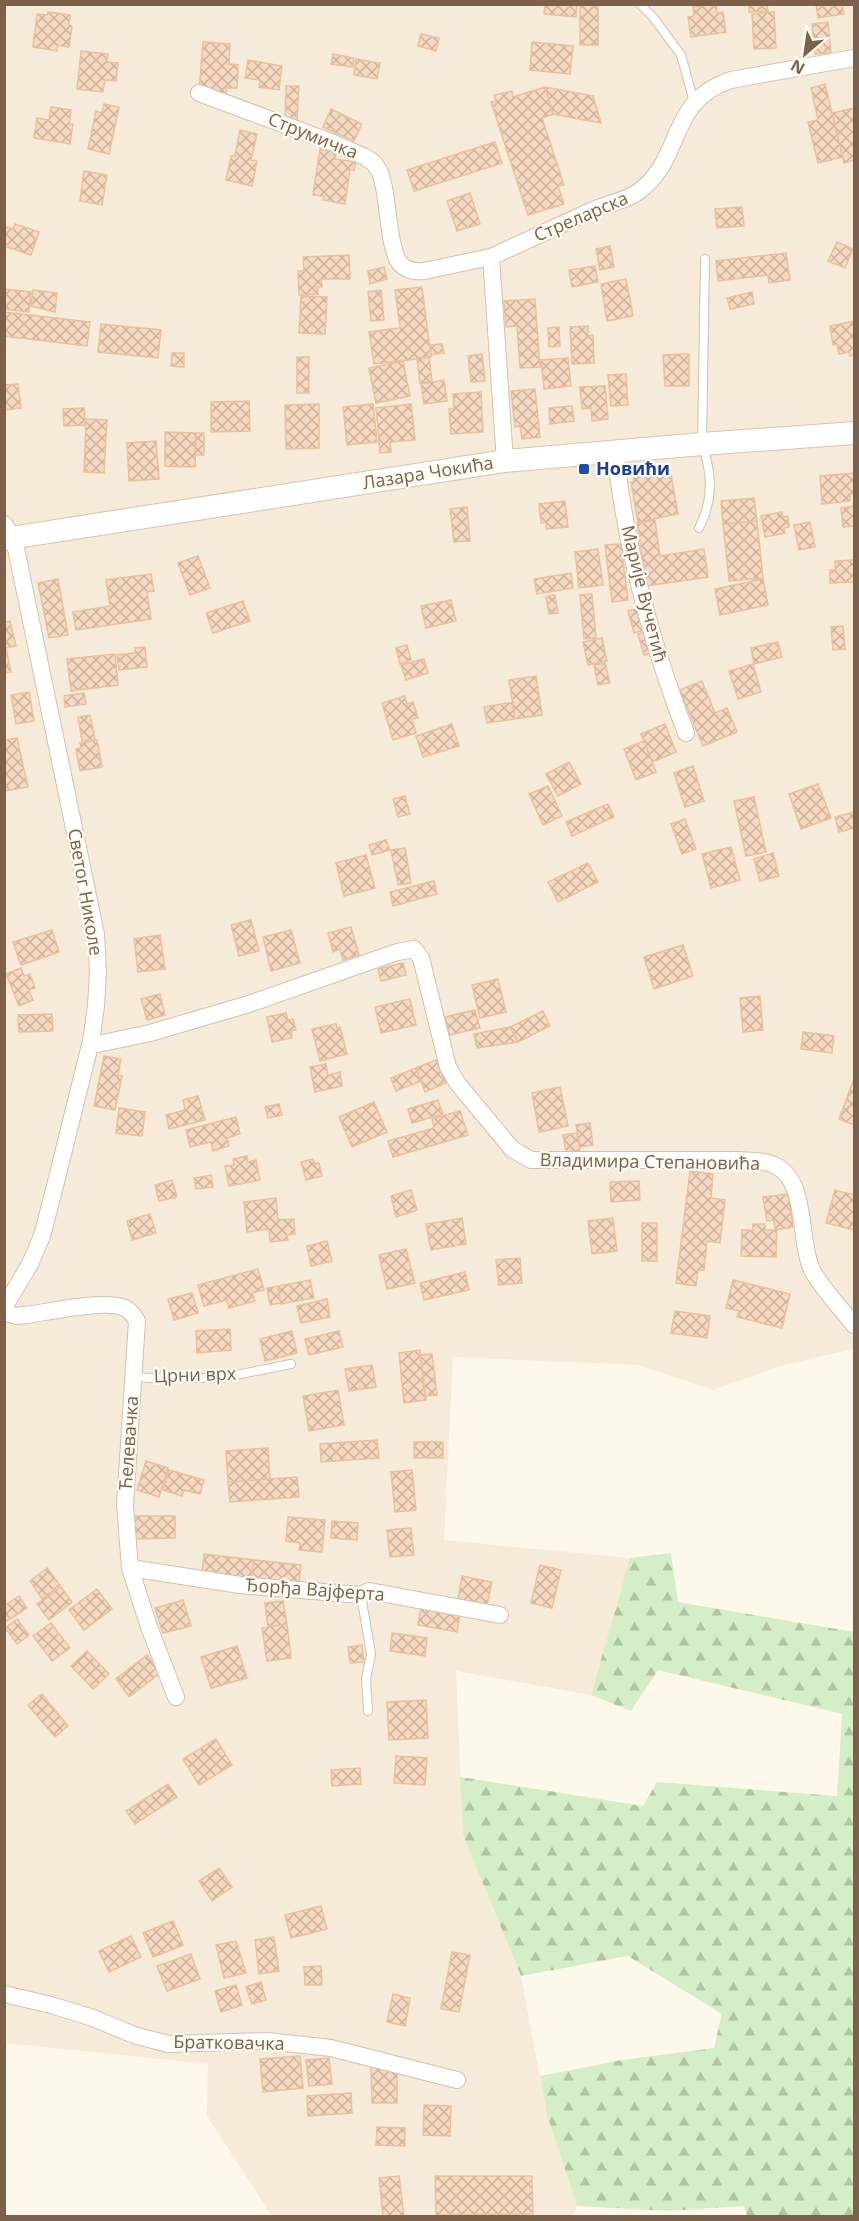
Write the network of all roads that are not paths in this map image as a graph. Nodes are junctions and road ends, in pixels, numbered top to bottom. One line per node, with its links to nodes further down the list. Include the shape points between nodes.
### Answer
1 (640, 4): 4 (lane, via 681,55)
2 (855, 58): 4 (street, Стреларска, via 731,80 711,88)
3 (199, 93): 5 (street, Струмичка, via 331,142 374,163 383,183 396,255 405,267 424,272)
4 (694, 102): 5 (street, Стреларска, via 660,172 637,193)
5 (491, 257): 10 (street)
6 (705, 259): 8 (lane)
7 (855, 433): 8 (street, Лазара Чокића)
8 (702, 444): 9 (street, Лазара Чокића); 11 (lane, via 709,464 711,495)
9 (615, 452): 10 (street, Лазара Чокића); 13 (street, Марије Вучетић, via 639,589)
10 (505, 461): 12 (street, Лазара Чокића)
11 (699, 528)
12 (8, 534): 14 (street, Светог Николе, via 96,934 98,972)
13 (686, 733)
14 (90, 1041): 15 (street, Светог Николе, via 42,1236); 16 (street, Владимира Степановића, via 99,1044 161,1030 397,952 414,950 421,957 448,1067 516,1152 531,1160 738,1160 781,1168 796,1188 805,1247 813,1271)
15 (4, 1310): 18 (street, Ћелевачка, via 16,1316 102,1304 125,1307 137,1322)
16 (855, 1325)
17 (291, 1364): 18 (lane, Црни врх, via 221,1378)
18 (134, 1376): 19 (street, Ћелевачка, via 124,1504)
19 (130, 1568): 20 (street, Ђорђа Вајферта, via 240,1585); 22 (street, Ћелевачка)
20 (361, 1595): 21 (street, Ђорђа Вајферта, via 369,1591); 23 (lane, via 371,1654 366,1678)
21 (500, 1615)
22 (176, 1697)
23 (368, 1711)
24 (4, 1994): 25 (street, Братковачка, via 51,2005 168,2044 267,2042 331,2048)
25 (457, 2080)

